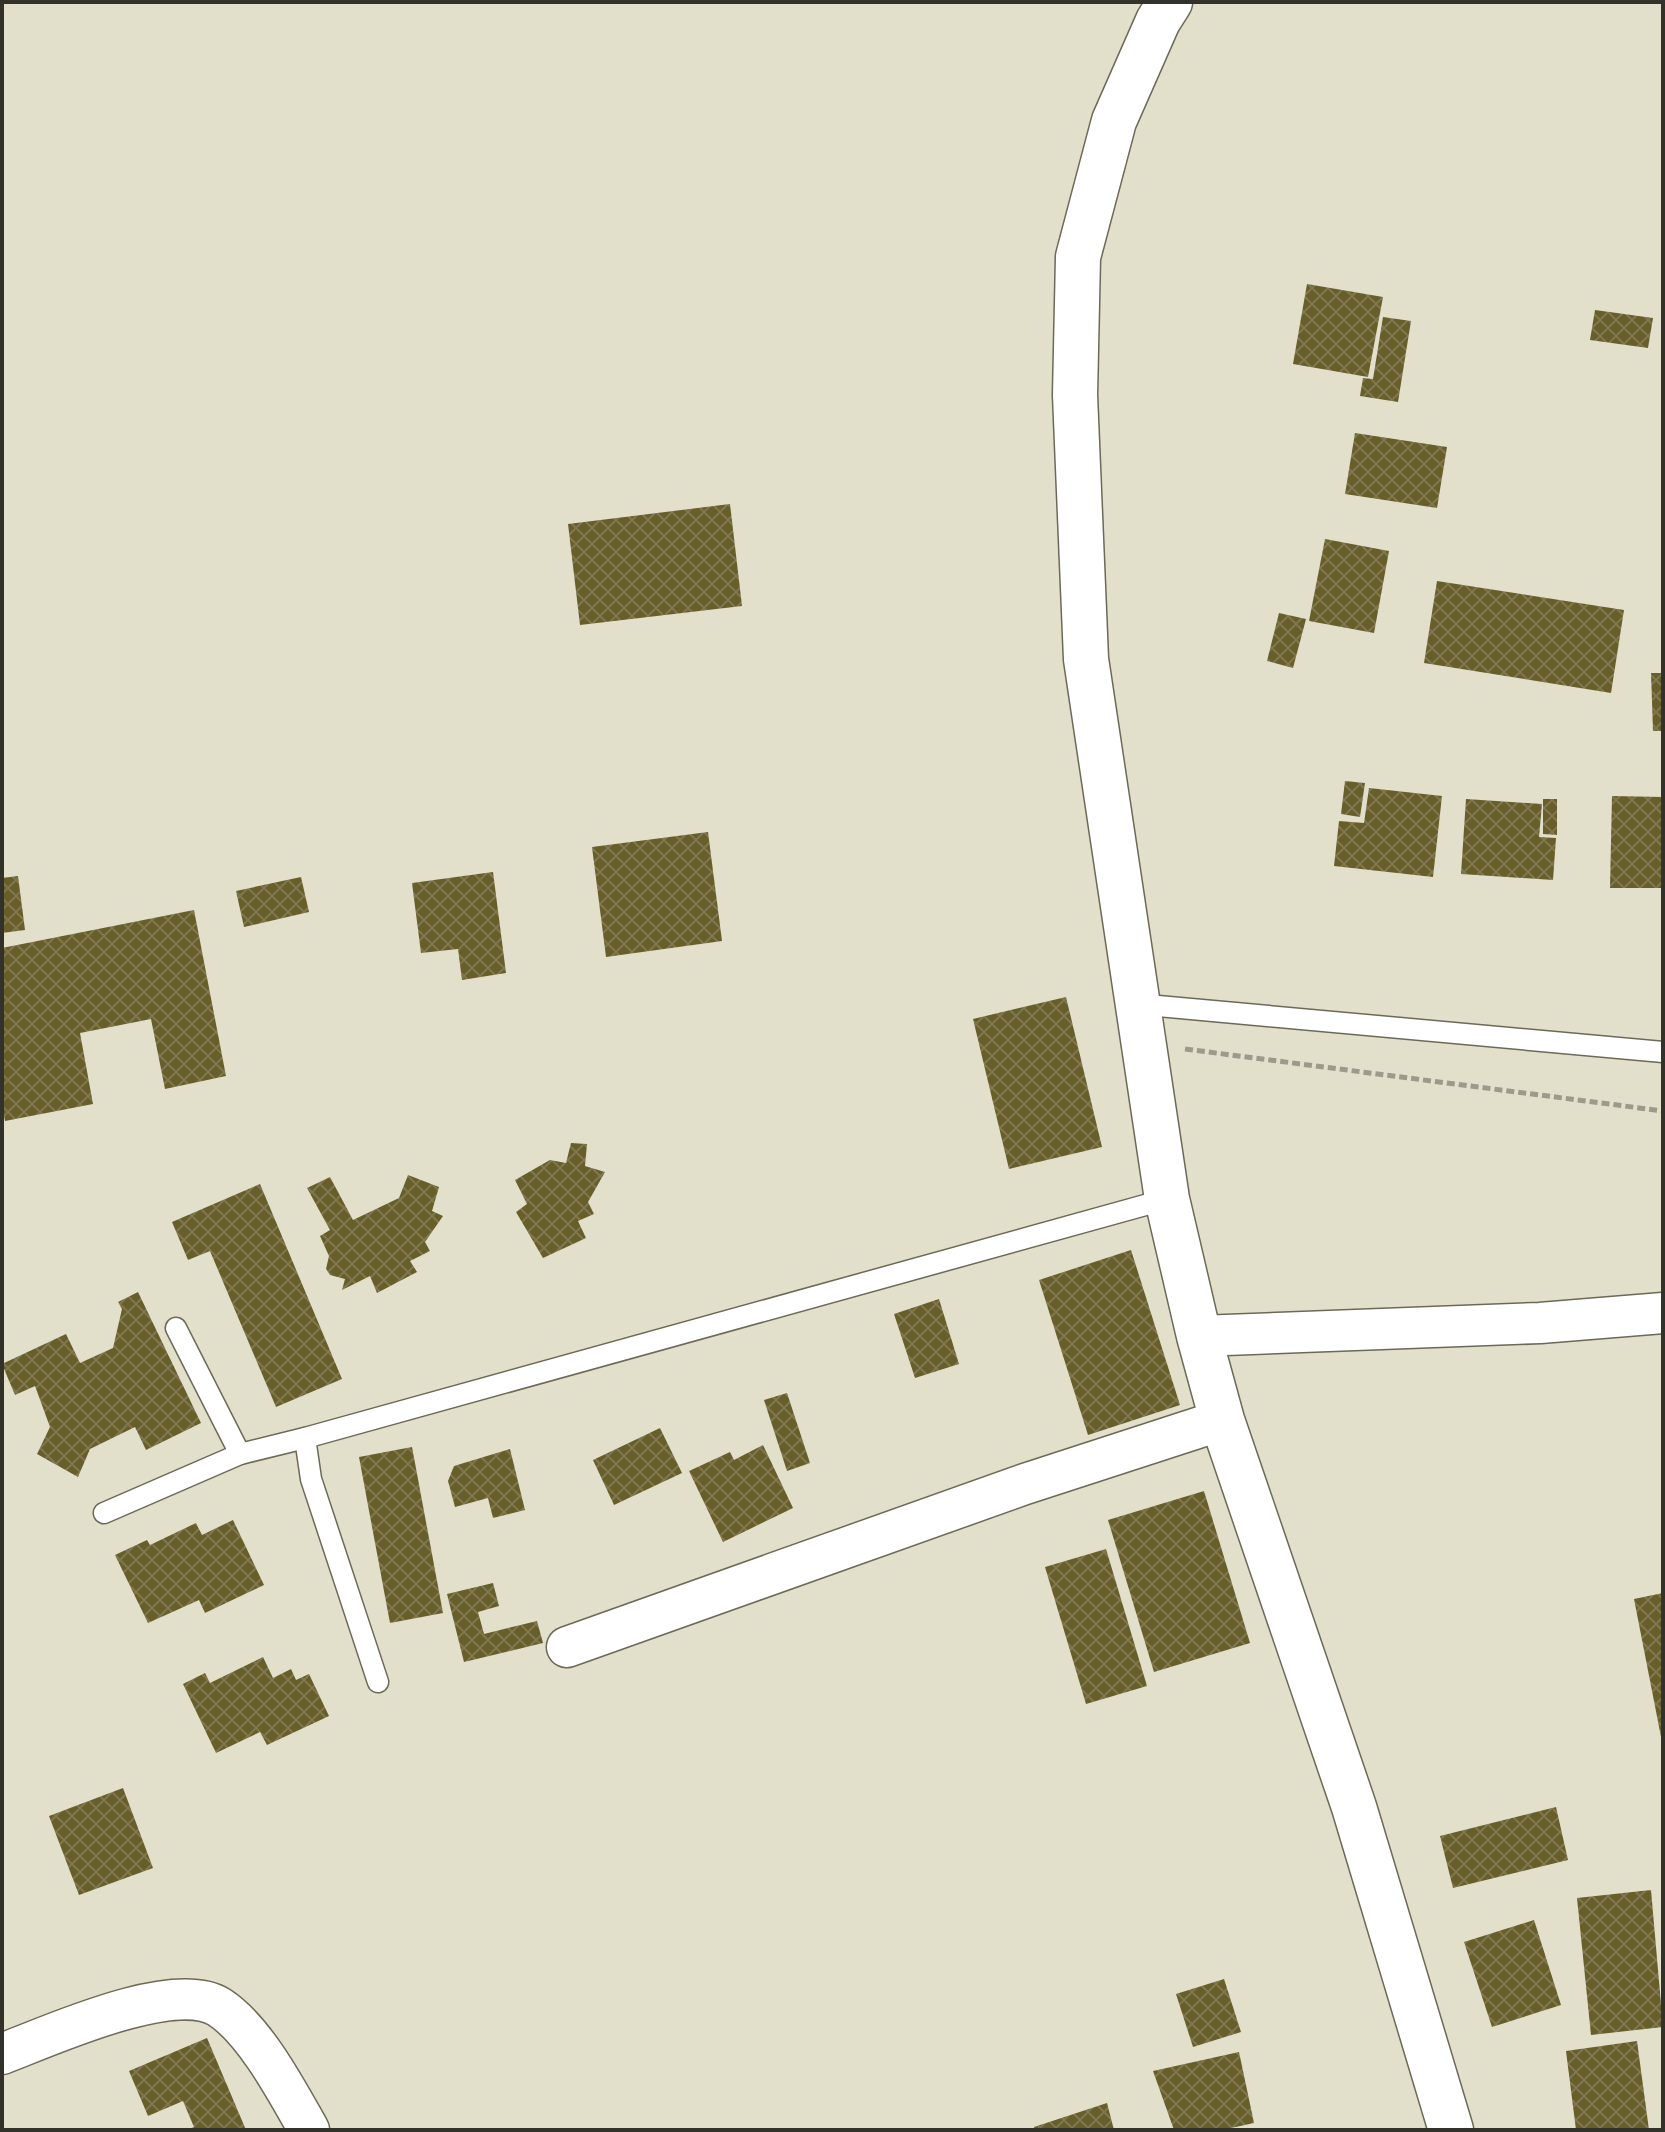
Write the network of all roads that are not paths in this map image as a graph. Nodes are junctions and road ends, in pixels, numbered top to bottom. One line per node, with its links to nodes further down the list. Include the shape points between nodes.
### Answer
1 (1170, 2): 2 (street, via 1114,121 1078,257 1075,395 1086,659)
2 (1140, 1024): 3 (lane); 4 (street)
3 (1663, 1052)
4 (1167, 1199): 7 (street); 9 (lane)
5 (1663, 1313): 7 (street)
6 (176, 1328): 10 (lane)
7 (1199, 1336): 8 (street)
8 (1222, 1420): 12 (street, via 1025,1484); 16 (street, via 1354,1807)
9 (305, 1438): 10 (lane); 13 (lane, via 311,1479)
10 (240, 1454): 11 (lane)
11 (104, 1513)
12 (567, 1647)
13 (378, 1682)
14 (2, 2054): 15 (street, via 131,2006 184,1999 218,2006 250,2037)
15 (309, 2130)
16 (1451, 2130)

